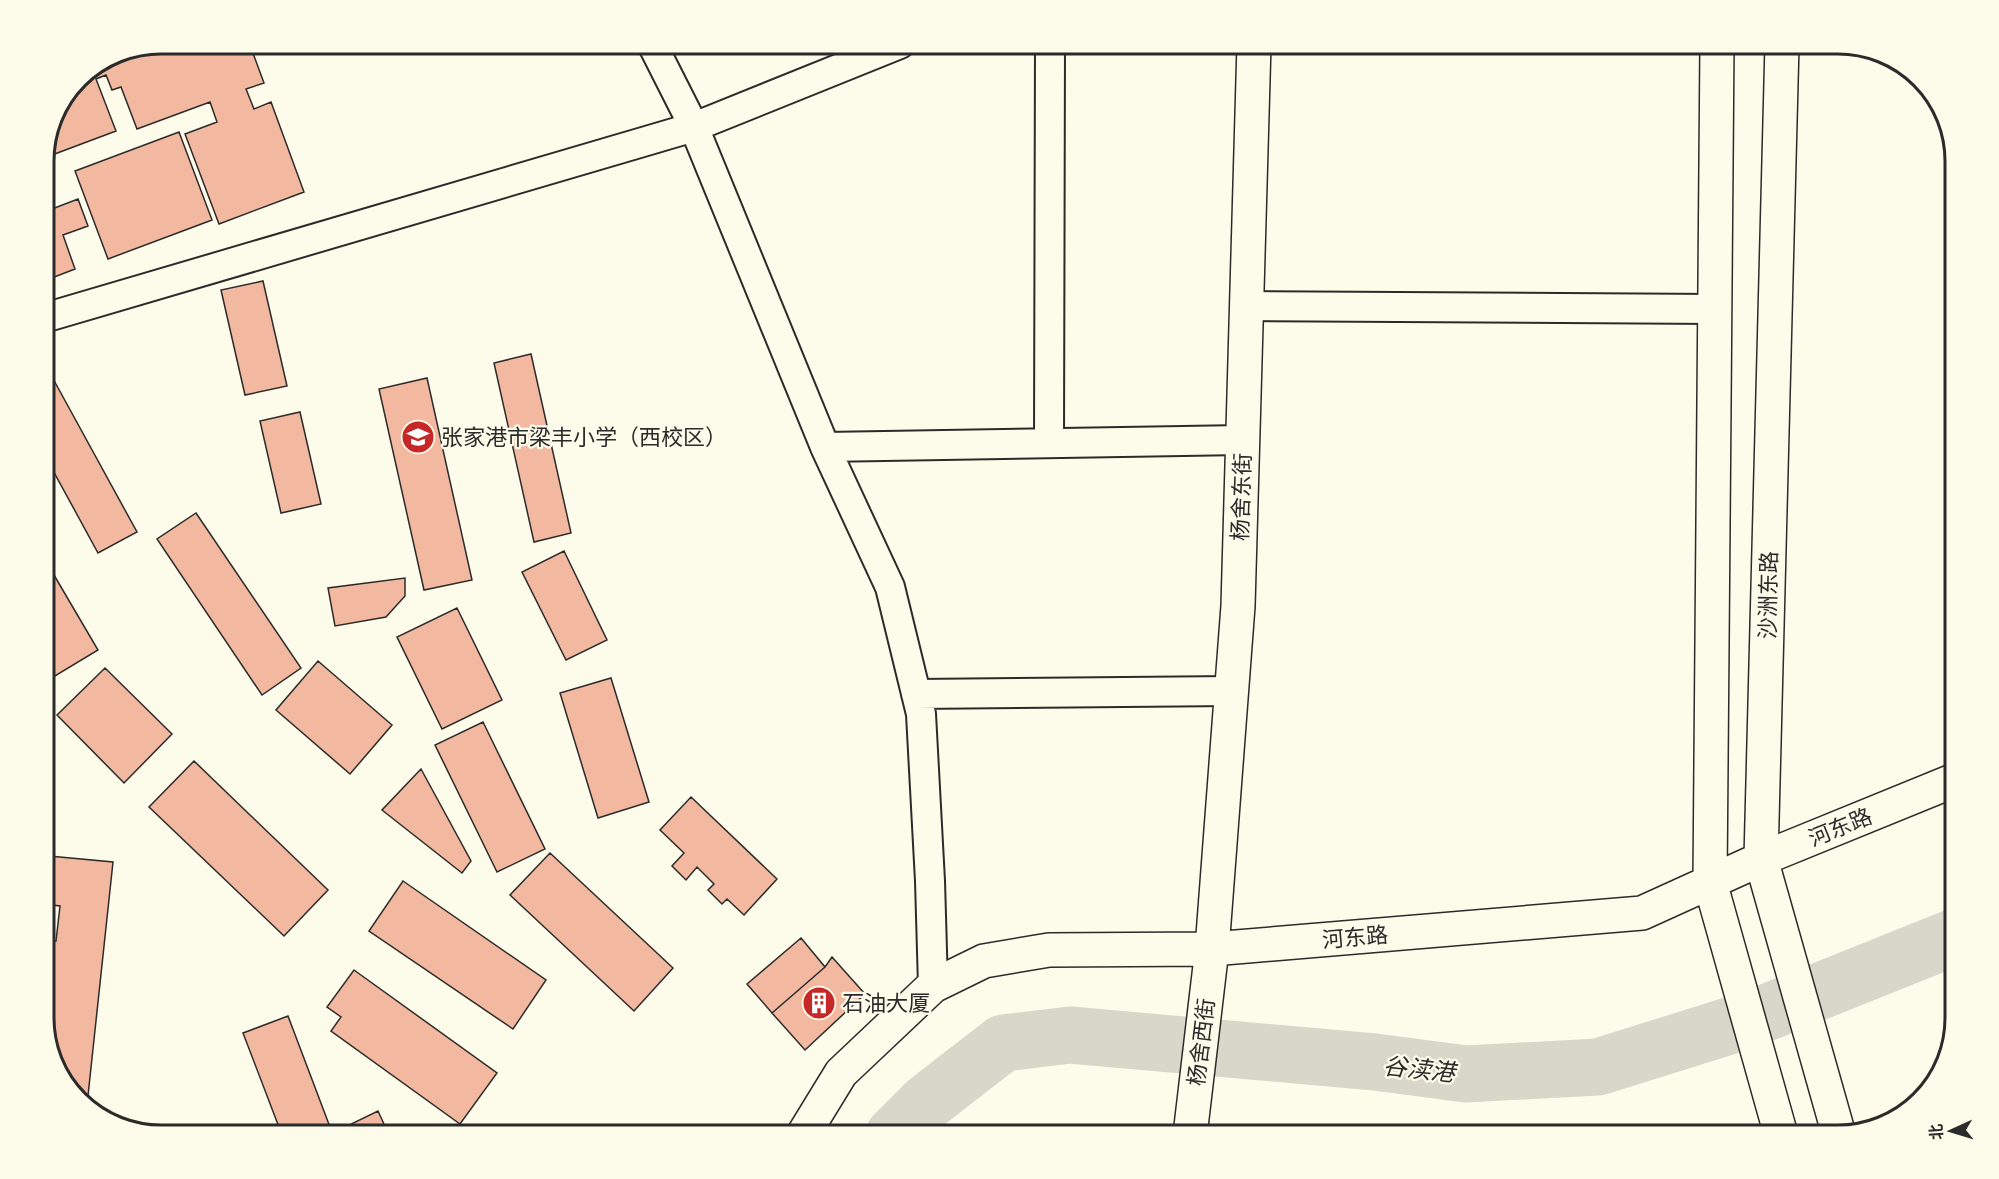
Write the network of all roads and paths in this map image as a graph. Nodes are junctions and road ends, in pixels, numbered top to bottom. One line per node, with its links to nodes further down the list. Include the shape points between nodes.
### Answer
1 (657, 54): 7 (street)
2 (875, 54): 7 (street)
3 (1050, 54): 12 (street)
4 (1254, 54): 8 (street, 杨舍东街)
5 (1717, 54): 9 (street)
6 (1782, 54): 17 (street, 沙洲东路)
7 (694, 127): 10 (street); 13 (street)
8 (1246, 306): 9 (street); 11 (street, 杨舍东街)
9 (1715, 309): 18 (street)
10 (54, 315)
11 (1243, 440): 12 (street); 14 (street, 杨舍东街)
12 (1049, 444): 13 (street)
13 (825, 447): 15 (street, via 890,587)
14 (1232, 691): 15 (street); 19 (street, 杨舍东街)
15 (916, 694): 20 (street, via 921,714)
16 (1945, 784): 17 (street, 河东路)
17 (1761, 859): 18 (street, 河东路); 24 (street, 沙洲东路)
18 (1710, 882): 19 (street, 河东路, via 1642,913); 23 (street)
19 (1212, 949): 20 (street, 河东路, via 1049,950 984,961); 22 (street, 杨舍西街)
20 (933, 986): 21 (street, 河东路, via 842,1073)
21 (811, 1125)
22 (1191, 1125)
23 (1778, 1125)
24 (1836, 1125)

